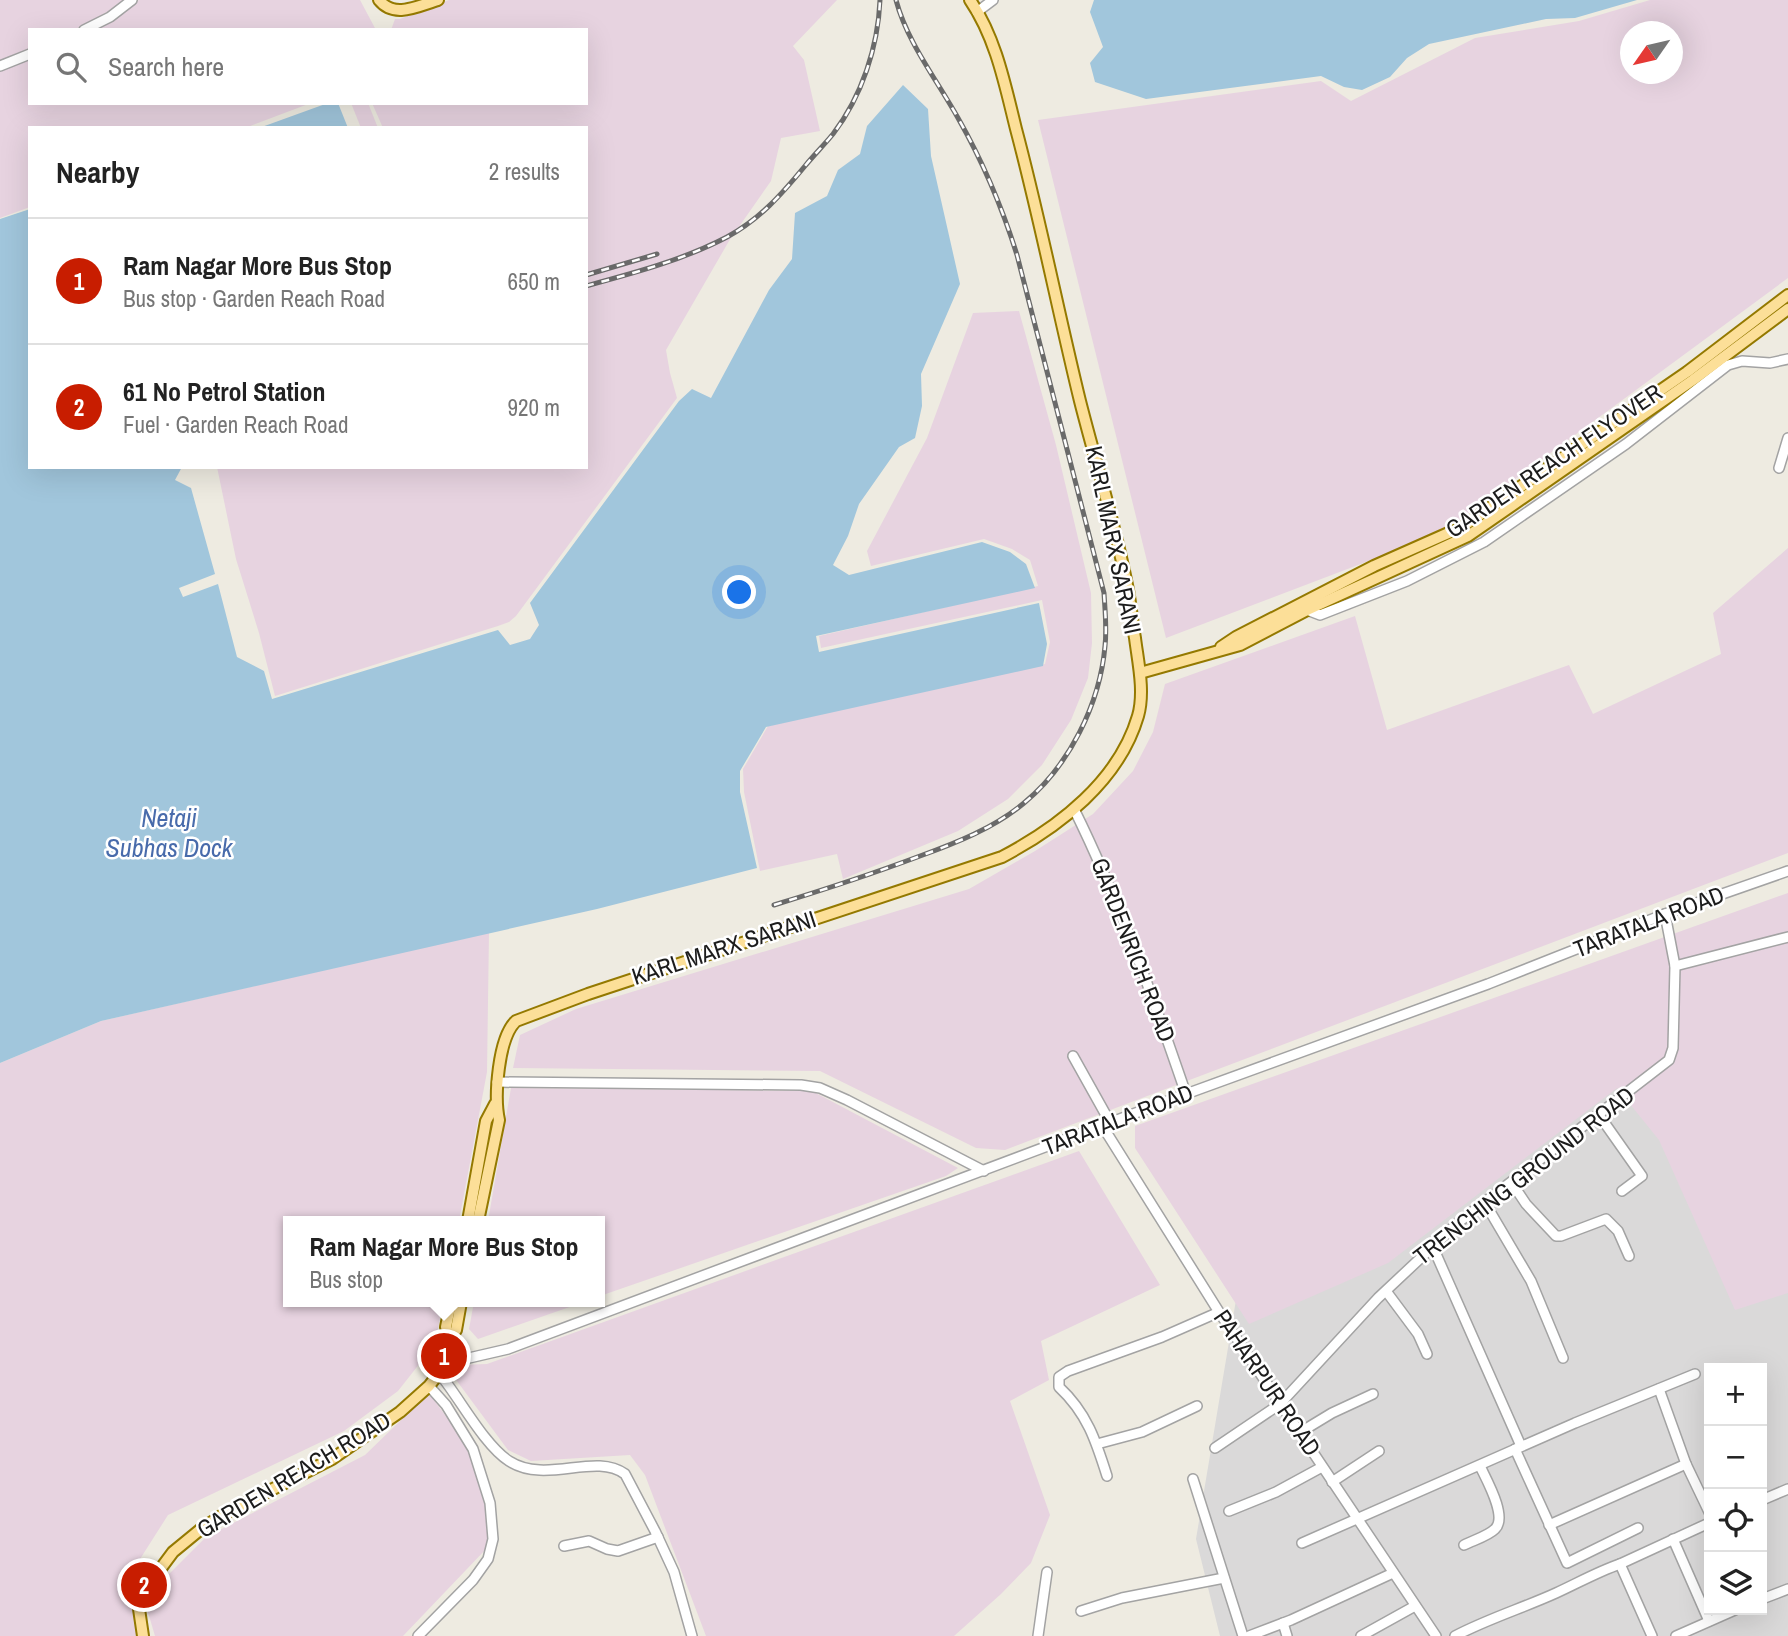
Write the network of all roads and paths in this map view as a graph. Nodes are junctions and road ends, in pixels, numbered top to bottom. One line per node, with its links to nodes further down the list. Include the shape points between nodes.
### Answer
1 (132, 0): 7 (street)
2 (379, 0): 3 (main road, via 388,9 399,11)
3 (438, 0)
4 (970, 0): 6 (main road, KARL MARX SARANI)
5 (993, 0): 6 (street)
6 (977, 12): 16 (main road, KARL MARX SARANI, via 999,62 1026,164 1129,592)
7 (88, 28)
8 (28, 55): 9 (street)
9 (0, 66)
10 (1788, 295): 15 (main road, GARDEN REACH FLYOVER, via 1665,387 1462,527 1374,566)
11 (1788, 309): 15 (main road, GARDEN REACH FLYOVER, via 1649,412 1468,536 1380,578)
12 (1788, 359): 15 (street, via 1734,361 1484,542 1407,581 1320,615)
13 (1788, 439): 14 (street)
14 (1779, 468)
15 (1306, 606): 16 (main road, via 1216,650)
16 (1140, 673): 17 (main road, KARL MARX SARANI, via 1138,715 1128,741)
17 (1074, 809): 23 (main road, KARL MARX SARANI, via 1042,835 976,867 630,979 516,1021 506,1036); 24 (street, GARDENRICH ROAD, via 1117,907)
18 (1788, 871): 19 (street, TARATALA ROAD)
19 (1665, 914): 21 (street, TRENCHING GROUND ROAD); 24 (street, TARATALA ROAD)
20 (1788, 937): 21 (street)
21 (1675, 966): 26 (street, TRENCHING GROUND ROAD, via 1670,1060)
22 (1073, 1056): 27 (street, PAHARPUR ROAD)
23 (498, 1082): 25 (main road, KARL MARX SARANI); 28 (street, via 802,1084 847,1100)
24 (1186, 1094): 27 (street, TARATALA ROAD)
25 (495, 1104): 32 (main road, KARL MARX SARANI, via 486,1121); 33 (main road, KARL MARX SARANI, via 499,1120)
26 (1599, 1115): 29 (street, TRENCHING GROUND ROAD); 30 (street, via 1642,1176)
27 (1107, 1126): 28 (street, TARATALA ROAD); 39 (street, PAHARPUR ROAD)
28 (984, 1171): 42 (street, TARATALA ROAD, via 508,1349 469,1358)
29 (1511, 1183): 31 (street, TRENCHING GROUND ROAD); 35 (street, via 1556,1236 1606,1219 1618,1231)
30 (1622, 1191)
31 (1485, 1203): 34 (street, TRENCHING GROUND ROAD); 43 (street, via 1531,1281)
32 (469, 1216)
33 (479, 1216)
34 (1432, 1245): 36 (street, TRENCHING GROUND ROAD); 54 (street)
35 (1629, 1256)
36 (1386, 1291): 41 (street); 49 (street, TRENCHING GROUND ROAD)
37 (450, 1307): 40 (main road)
38 (460, 1307): 40 (main road)
39 (1219, 1312): 49 (street, PAHARPUR ROAD); 52 (street, via 1061,1374 1059,1387 1076,1402)
40 (449, 1340): 42 (main road)
41 (1427, 1354)
42 (446, 1356): 44 (main road, GARDEN REACH ROAD)
43 (1563, 1358)
44 (439, 1373): 46 (main road, GARDEN REACH ROAD); 70 (street, via 506,1460 554,1471 602,1465 625,1474)
45 (1695, 1374): 47 (street)
46 (429, 1386): 86 (main road, GARDEN REACH ROAD, via 332,1459 224,1514 190,1538 141,1595); 87 (street, via 473,1449 490,1503 493,1539 488,1559 473,1580)
47 (1659, 1389): 54 (street); 56 (street)
48 (1373, 1394): 51 (street)
49 (1280, 1404): 51 (street, PAHARPUR ROAD); 53 (street, TRENCHING GROUND ROAD)
50 (1197, 1406): 52 (street, via 1142,1432)
51 (1300, 1433): 58 (street, PAHARPUR ROAD)
52 (1097, 1444): 59 (street)
53 (1214, 1448)
54 (1518, 1448): 57 (street); 68 (street)
55 (1379, 1451): 61 (street)
56 (1686, 1464): 64 (street); 68 (street)
57 (1480, 1466): 66 (street); 73 (street, via 1499,1523)
58 (1322, 1467): 61 (street, PAHARPUR ROAD); 65 (street)
59 (1107, 1476)
60 (1193, 1479): 78 (street)
61 (1332, 1482): 66 (street, PAHARPUR ROAD)
62 (1788, 1489): 63 (street)
63 (1767, 1498)
64 (1704, 1502)
65 (1229, 1511)
66 (1356, 1519): 72 (street); 77 (street, PAHARPUR ROAD)
67 (1704, 1524): 71 (street)
68 (1549, 1525): 69 (street, via 1567,1563)
69 (1638, 1528)
70 (658, 1537): 74 (street, via 618,1551 589,1541); 88 (street, via 674,1572)
71 (1673, 1539): 75 (street); 84 (street)
72 (1301, 1544)
73 (1465, 1545)
74 (564, 1546)
75 (1620, 1564): 95 (street); 96 (street)
76 (1047, 1572): 89 (street)
77 (1393, 1573): 81 (street, PAHARPUR ROAD); 85 (street)
78 (1224, 1578): 82 (street); 90 (street)
79 (1788, 1589): 80 (street)
80 (1767, 1597)
81 (1415, 1605): 93 (street); 94 (street, PAHARPUR ROAD)
82 (1081, 1611)
83 (1724, 1615): 84 (street)
84 (1710, 1621): 97 (street)
85 (1283, 1623): 91 (street); 92 (street)
86 (143, 1636)
87 (418, 1636)
88 (692, 1636)
89 (1038, 1636)
90 (1242, 1636)
91 (1249, 1636)
92 (1287, 1636)
93 (1361, 1636)
94 (1436, 1636)
95 (1455, 1636)
96 (1652, 1636)
97 (1675, 1636)

